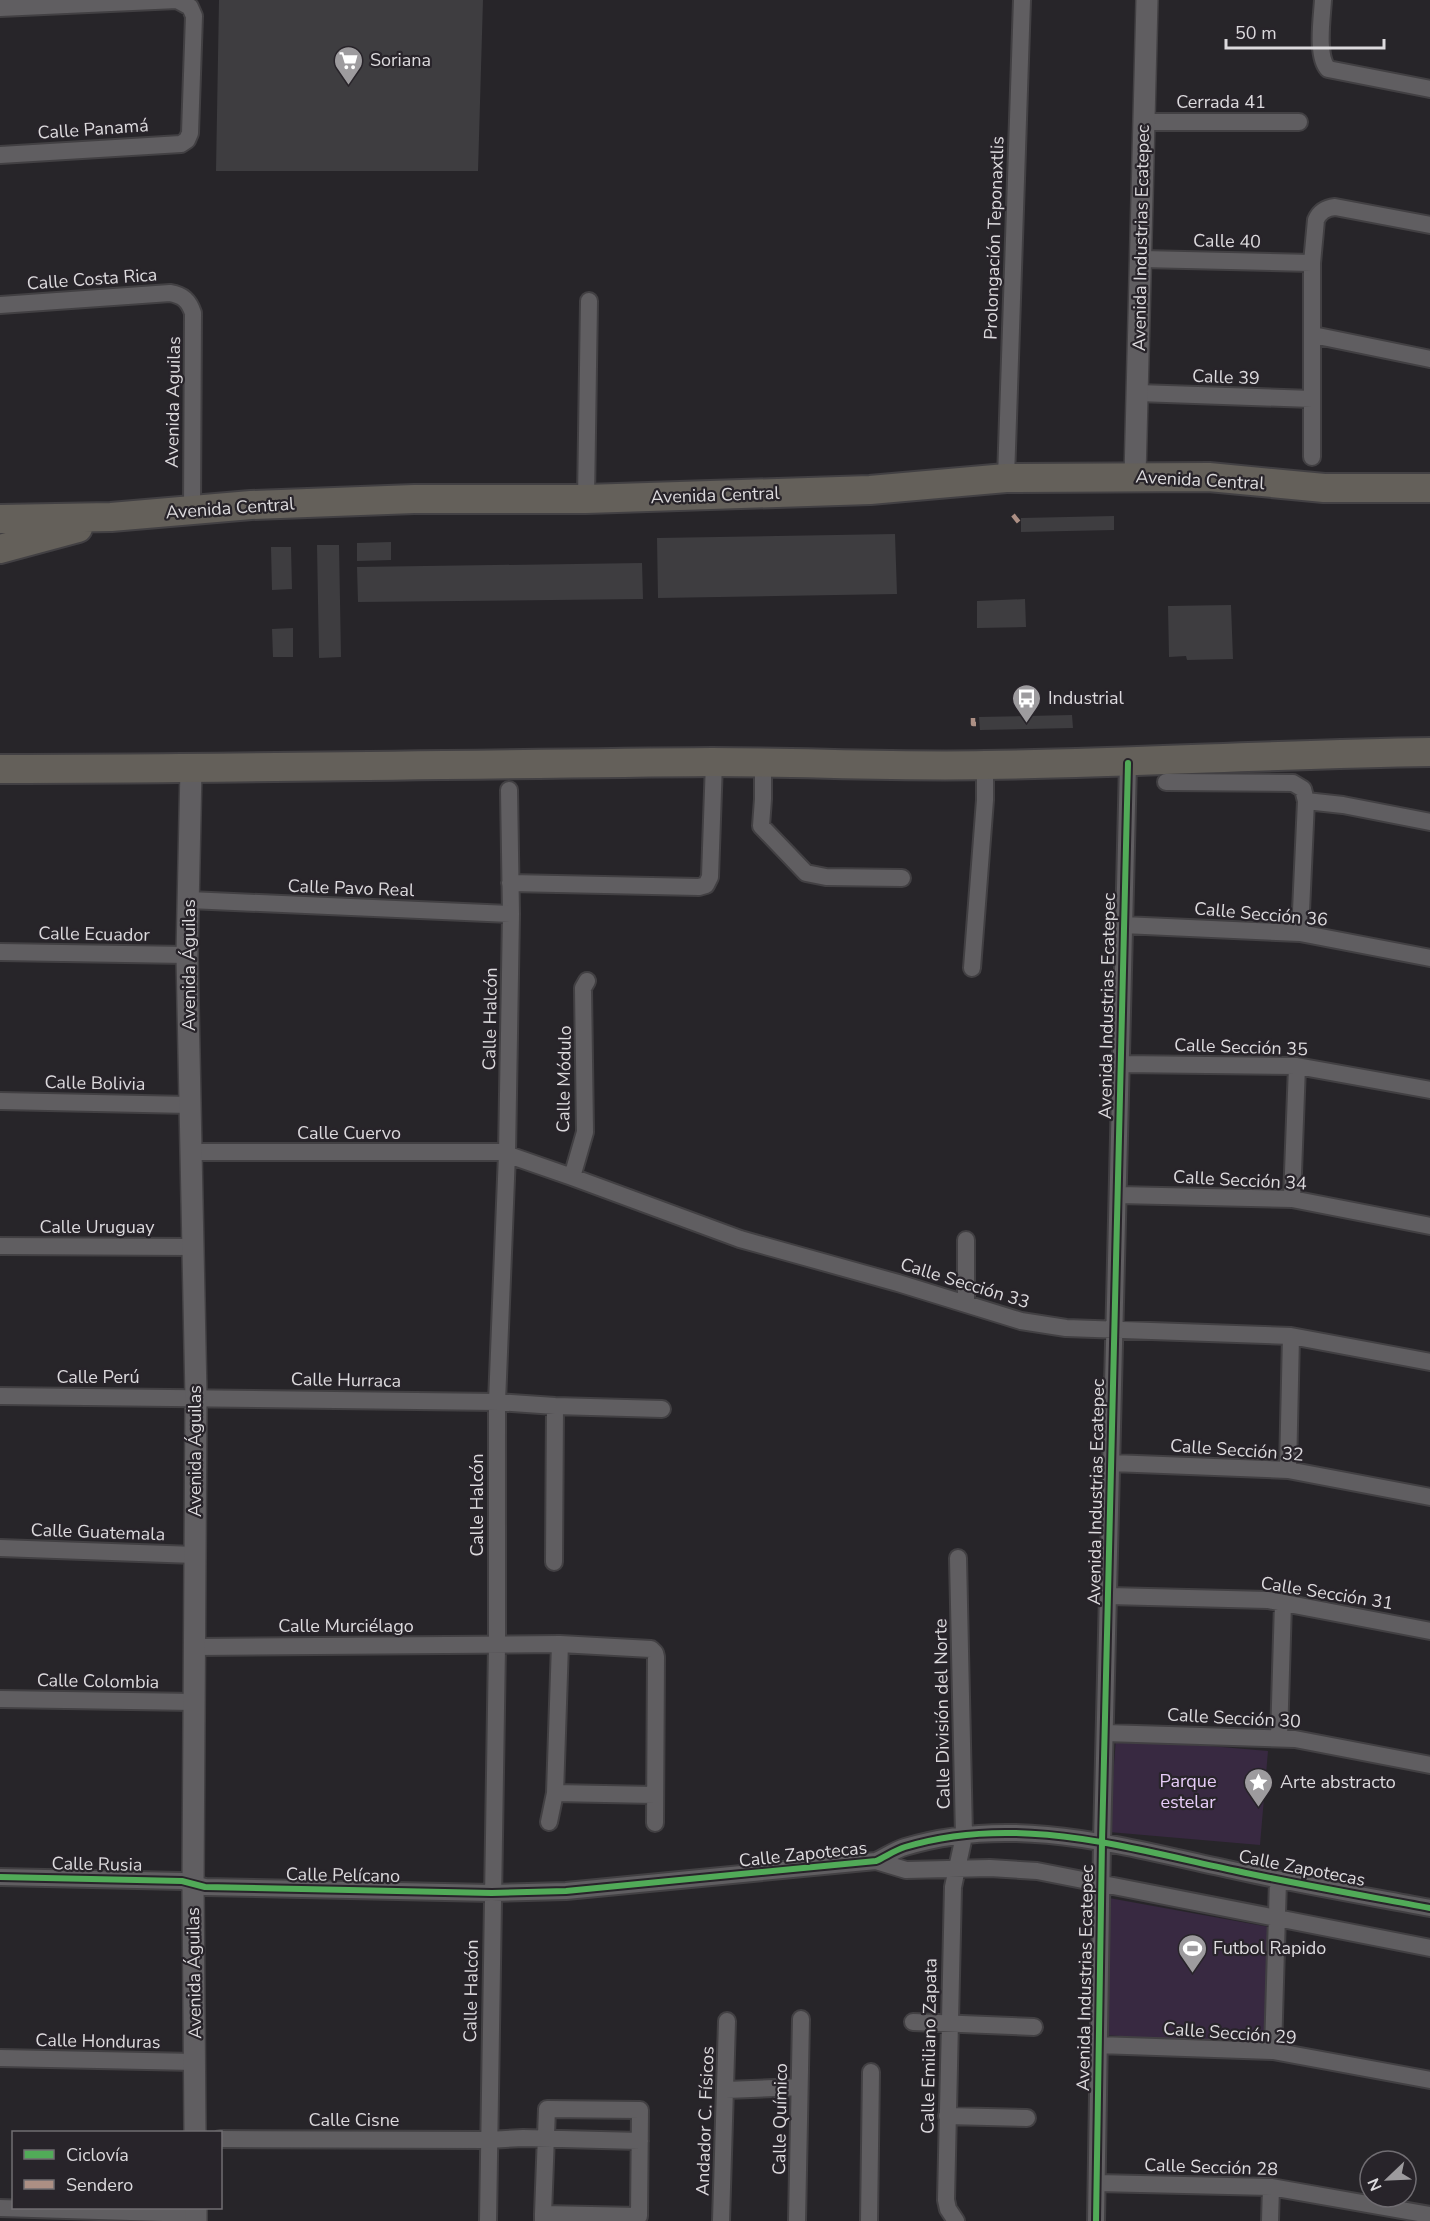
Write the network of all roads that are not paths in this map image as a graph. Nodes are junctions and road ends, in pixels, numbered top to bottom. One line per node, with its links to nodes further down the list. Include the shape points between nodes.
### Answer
1 (1022, 0): 21 (street, Prolongación Teponaxtlis)
2 (1147, 0): 7 (street, Avenida Industrias Ecatepec)
3 (1323, 0): 5 (street, via 1324,65 1332,71)
4 (0, 8): 8 (street, Calle Panamá, via 177,0 190,7 194,16 187,141)
5 (1430, 90)
6 (1299, 122): 7 (street, Cerrada 41)
7 (1143, 123): 10 (street, Avenida Industrias Ecatepec)
8 (0, 155)
9 (1430, 225): 11 (street, via 1335,207 1323,210 1316,220)
10 (1142, 259): 11 (street, Calle 40); 17 (street, Avenida Industrias Ecatepec)
11 (1312, 263): 15 (street)
12 (185, 298): 14 (street, Calle Costa Rica, via 171,293); 24 (street, Avenida Aguilas, via 193,313)
13 (589, 301): 23 (street)
14 (0, 305)
15 (1313, 335): 16 (street); 18 (street)
16 (1430, 359)
17 (1138, 393): 18 (street, Calle 39); 20 (street, Avenida Industrias Ecatepec)
18 (1312, 399): 19 (street)
19 (1312, 457)
20 (1135, 476): 21 (highway, Avenida Central); 22 (highway, Avenida Central, via 1209,477 1324,488)
21 (1006, 478): 23 (highway, Avenida Central, via 870,490)
22 (1430, 488)
23 (586, 499): 24 (highway, Avenida Central, via 414,499)
24 (192, 509): 25 (highway, Avenida Central)
25 (111, 517): 26 (highway, Avenida Central); 27 (highway)
26 (0, 519)
27 (0, 549)
28 (1430, 752): 31 (highway, via 1320,753)
29 (714, 762): 30 (highway); 34 (highway); 40 (street, via 710,877 706,885)
30 (763, 762): 32 (highway); 39 (street, via 761,826 806,873)
31 (1128, 763): 32 (highway); 43 (street, Avenida Industrias Ecatepec)
32 (985, 765): 48 (street)
33 (0, 769): 34 (highway)
34 (191, 769): 41 (street, Avenida Águilas)
35 (1166, 782): 37 (street, via 1293,783 1303,789)
36 (509, 790): 40 (street, Calle Halcón)
37 (1306, 801): 38 (street); 44 (street)
38 (1430, 822)
39 (902, 878)
40 (510, 883): 42 (street, Calle Halcón)
41 (189, 900): 42 (street, Calle Pavo Real); 46 (street, Avenida Águilas)
42 (511, 914): 56 (street, Calle Halcón)
43 (1123, 924): 44 (street, Calle Sección 36); 50 (street, Avenida Industrias Ecatepec)
44 (1300, 933): 47 (street, Calle Sección 36)
45 (0, 952): 46 (street, Calle Ecuador)
46 (187, 956): 54 (street, Avenida Águilas)
47 (1430, 958)
48 (972, 968)
49 (587, 981): 57 (street, Calle Módulo, via 585,1132)
50 (1121, 1064): 51 (street, Calle Sección 35); 58 (street, Avenida Industrias Ecatepec)
51 (1297, 1066): 52 (street, Calle Sección 35); 59 (street)
52 (1430, 1090)
53 (0, 1101): 54 (street, Calle Bolivia)
54 (190, 1105): 55 (street, Avenida Águilas)
55 (191, 1152): 56 (street, Calle Cuervo); 63 (street, Avenida Águilas)
56 (507, 1154): 57 (street, Calle Sección 33); 70 (street, Calle Halcón)
57 (572, 1177): 64 (street, Calle Sección 33, via 740,1239)
58 (1119, 1195): 59 (street, Calle Sección 34); 65 (street, Avenida Industrias Ecatepec)
59 (1292, 1199): 60 (street, Calle Sección 34)
60 (1430, 1226)
61 (966, 1240): 64 (street)
62 (0, 1246): 63 (street, Calle Uruguay)
63 (193, 1247): 69 (street, Avenida Águilas)
64 (966, 1303): 65 (street, Calle Sección 33, via 1038,1325)
65 (1115, 1329): 66 (street, Calle Sección 33); 73 (street, Avenida Industrias Ecatepec)
66 (1291, 1336): 67 (street, Calle Sección 33); 74 (street)
67 (1430, 1362)
68 (0, 1396): 69 (street, Calle Perú)
69 (196, 1397): 70 (street, Calle Hurraca); 77 (street, Avenida Águilas)
70 (497, 1402): 71 (street, Calle Hurraca); 84 (street, Calle Halcón)
71 (555, 1406): 72 (street, Calle Hurraca); 79 (street)
72 (662, 1409)
73 (1112, 1463): 74 (street, Calle Sección 32); 80 (street, Avenida Industrias Ecatepec)
74 (1288, 1470): 75 (street, Calle Sección 32)
75 (1430, 1497)
76 (0, 1548): 77 (street, Calle Guatemala)
77 (195, 1555): 85 (street, Avenida Águilas)
78 (958, 1558): 95 (street, Calle División del Norte)
79 (554, 1562)
80 (1109, 1596): 81 (street, Calle Sección 31); 88 (street, Avenida Industrias Ecatepec)
81 (1283, 1603): 82 (street, Calle Sección 31); 89 (street)
82 (1430, 1631)
83 (560, 1644): 84 (street, Calle Murciélago); 91 (street); 92 (street, Calle Murciélago, via 647,1648 655,1653)
84 (497, 1645): 85 (street, Calle Murciélago); 103 (street, Calle Halcón)
85 (196, 1647): 87 (street, Avenida Águilas)
86 (0, 1699): 87 (street, Calle Colombia)
87 (195, 1702): 102 (street, Avenida Águilas)
88 (1105, 1733): 89 (street, Calle Sección 30); 96 (street, Avenida Industrias Ecatepec)
89 (1279, 1738): 90 (street, Calle Sección 30)
90 (1430, 1765)
91 (555, 1793): 92 (street); 93 (street)
92 (655, 1795): 94 (street)
93 (549, 1822)
94 (655, 1823)
95 (964, 1836): 96 (street, Calle Zapotecas, via 1028,1832); 97 (street, Calle Zapotecas, via 903,1848); 98 (street, Calle División del Norte)
96 (1102, 1842): 100 (street, Calle Zapotecas); 101 (street, Avenida Industrias Ecatepec)
97 (876, 1861): 98 (street, Calle Zapotecas, via 906,1870); 103 (street, Calle Zapotecas, via 599,1888)
98 (957, 1869): 101 (street, Calle Zapotecas, via 1022,1869); 110 (street, Calle Emiliano Zapata, via 953,1887)
99 (0, 1877): 102 (street, Calle Rusia)
100 (1278, 1880): 104 (street, Calle Zapotecas); 105 (street)
101 (1102, 1883): 105 (street, Calle Zapotecas); 112 (street, Avenida Industrias Ecatepec)
102 (194, 1884): 103 (street, Calle Pelícano); 115 (street, Avenida Águilas)
103 (492, 1893): 125 (street, Calle Halcón)
104 (1430, 1908)
105 (1277, 1918): 106 (street, Calle Zapotecas); 113 (street)
106 (1430, 1948)
107 (801, 2019): 118 (street, Calle Químico)
108 (727, 2021): 119 (street, Andador C. Físicos)
109 (913, 2022): 110 (street)
110 (949, 2023): 111 (street); 120 (street, Calle Emiliano Zapata)
111 (1034, 2027)
112 (1098, 2045): 113 (street, Calle Sección 29); 127 (street, Avenida Industrias Ecatepec)
113 (1273, 2051): 117 (street, Calle Sección 29)
114 (0, 2058): 115 (street, Calle Honduras)
115 (195, 2062): 122 (street, Avenida Águilas)
116 (871, 2072): 136 (street)
117 (1430, 2080)
118 (799, 2088): 119 (street); 135 (street, Calle Químico)
119 (726, 2090): 134 (street, Andador C. Físicos)
120 (947, 2116): 121 (street); 137 (street, Calle Emiliano Zapata, via 946,2200)
121 (1027, 2118)
122 (195, 2131)
123 (222, 2139): 125 (street, Calle Cisne)
124 (546, 2139): 125 (street, Calle Cisne); 126 (street, Calle Cisne); 126 (street, via 547,2109 640,2110); 132 (street)
125 (488, 2140): 133 (street, Calle Halcón)
126 (640, 2141): 132 (street, via 639,2216)
127 (1097, 2183): 128 (street, Calle Sección 28); 138 (street, Avenida Industrias Ecatepec)
128 (1271, 2187): 131 (street, Calle Sección 28); 139 (street)
129 (33, 2209): 130 (street)
130 (196, 2214)
131 (1430, 2215)
132 (543, 2217)
133 (488, 2221)
134 (721, 2221)
135 (797, 2221)
136 (869, 2221)
137 (956, 2221)
138 (1096, 2221)
139 (1270, 2221)

